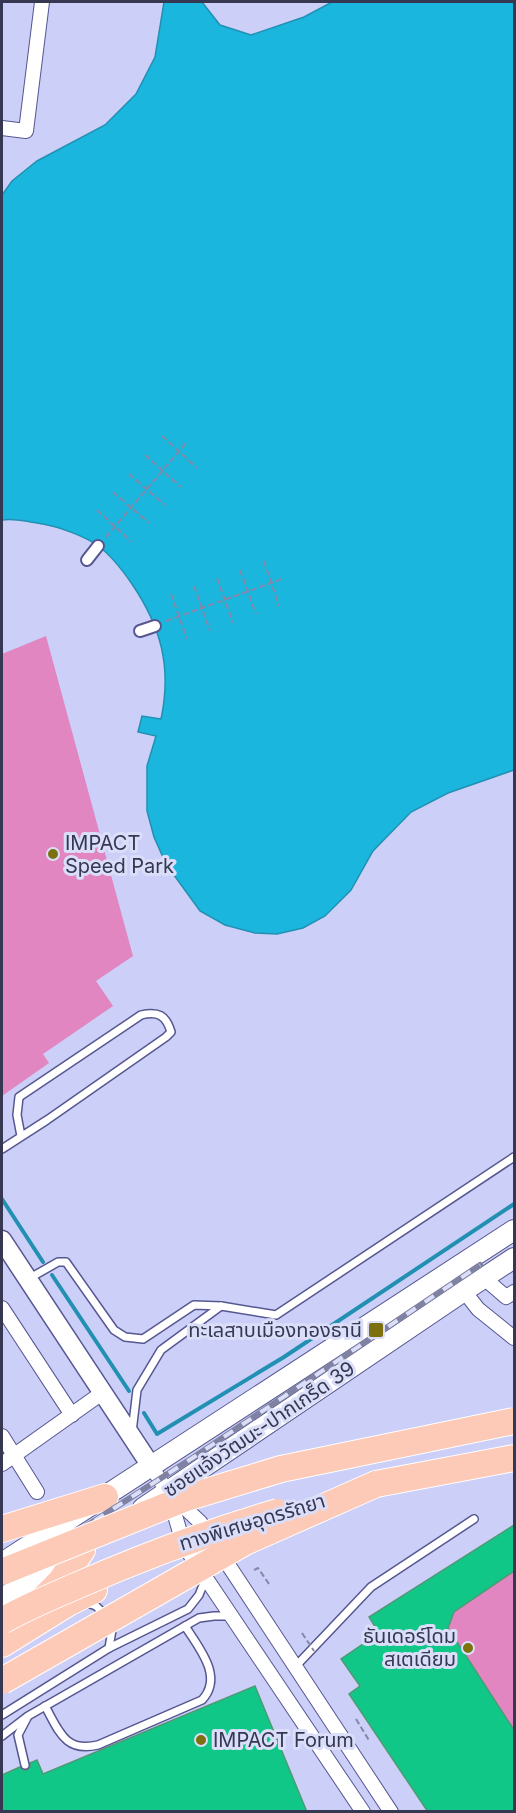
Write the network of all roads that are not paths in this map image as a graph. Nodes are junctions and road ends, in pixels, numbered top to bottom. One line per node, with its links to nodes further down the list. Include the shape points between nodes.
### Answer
1 (42, 2): 2 (street, via 26,131)
2 (2, 128)
3 (98, 546): 4 (street)
4 (87, 560)
5 (155, 626): 6 (street)
6 (140, 631)
7 (21, 1136): 7 (lane, via 19,1097 141,1015 162,1015 171,1032 166,1037); 8 (lane)
8 (2, 1149)
9 (514, 1157): 17 (lane, via 276,1315)
10 (514, 1230): 28 (main road, ซอยแจ้งวัฒนะ-ปากเกร็ด 39)
11 (2, 1240): 14 (street)
12 (514, 1258): 13 (main road, ซอยแจ้งวัฒนะ-ปากเกร็ด 39)
13 (484, 1278): 15 (main road, ซอยแจ้งวัฒนะ-ปากเกร็ด 39); 16 (street, via 506,1297)
14 (28, 1280): 17 (lane, via 58,1262 66,1262 114,1330 125,1337 143,1339 194,1305); 20 (street)
15 (464, 1291): 19 (street); 30 (main road, ซอยแจ้งวัฒนะ-ปากเกร็ด 39)
16 (514, 1292)
17 (221, 1306): 24 (lane, via 161,1350 137,1390)
18 (2, 1308): 21 (street)
19 (514, 1338)
20 (102, 1393): 21 (street); 24 (street)
21 (72, 1415): 25 (street)
22 (514, 1421): 38 (highway, ทางพิเศษอุดรรัถยา, bridge, via 280,1469 186,1498)
23 (2, 1436): 25 (street)
24 (132, 1438): 28 (street)
25 (15, 1456): 27 (street); 31 (street)
26 (514, 1458): 29 (highway, ทางพิเศษอุดรรัถยา)
27 (2, 1464)
28 (151, 1466): 30 (street); 32 (main road, ซอยแจ้งวัฒนะ-ปากเกร็ด 39)
29 (376, 1484): 43 (highway, ทางพิเศษอุดรรัถยา, bridge, via 212,1532 122,1566); 48 (highway, bridge, via 245,1542)
30 (167, 1491): 35 (main road, ซอยแจ้งวัฒนะ-ปากเกร็ด 39); 36 (street); 47 (street, via 200,1522)
31 (37, 1492)
32 (105, 1497): 34 (highway); 37 (main road, ซอยแจ้งวัฒนะ-ปากเกร็ด 39)
33 (474, 1519): 47 (lane, via 371,1587)
34 (2, 1529)
35 (81, 1550): 40 (main road, ซอยแจ้งวัฒนะ-ปากเกร็ด 39); 45 (highway, via 60,1582)
36 (189, 1553): 39 (street); 41 (highway, via 130,1572)
37 (2, 1563)
38 (2, 1572)
39 (206, 1578): 42 (street); 46 (lane, via 188,1609)
40 (2, 1599)
41 (68, 1603): 45 (highway); 46 (lane, via 88,1602 103,1612 112,1630)
42 (233, 1616): 44 (lane, via 199,1618); 54 (street)
43 (2, 1621)
44 (185, 1626): 49 (lane); 49 (lane, via 212,1673 212,1686 202,1700 86,1748 70,1744)
45 (2, 1644)
46 (109, 1648): 50 (lane)
47 (296, 1667): 55 (street)
48 (2, 1681)
49 (45, 1706): 51 (lane)
50 (2, 1715)
51 (28, 1716): 52 (lane); 53 (lane, via 18,1735)
52 (2, 1736)
53 (25, 1765)
54 (363, 1812)
55 (391, 1812)

